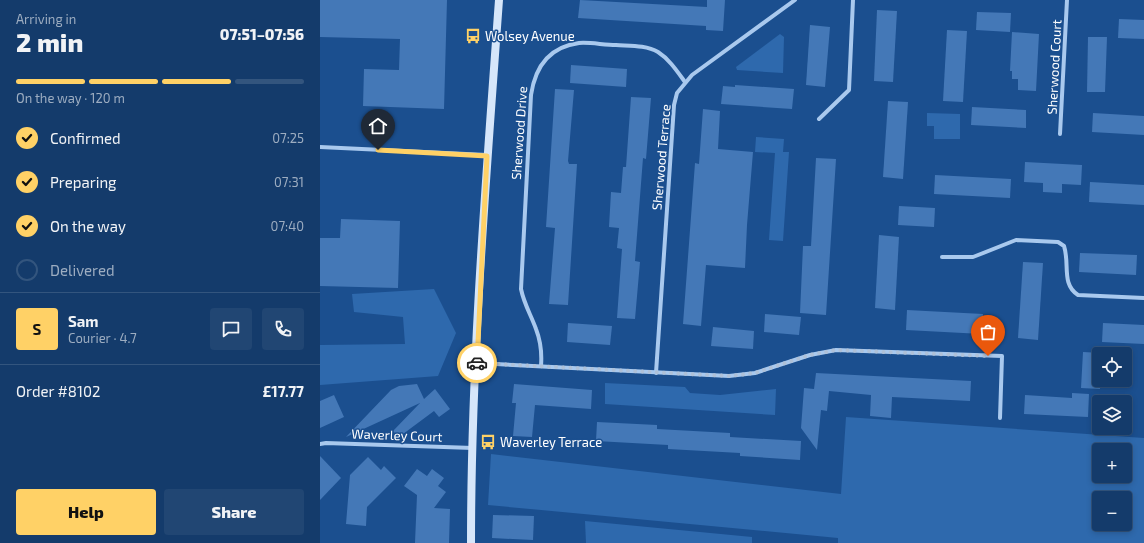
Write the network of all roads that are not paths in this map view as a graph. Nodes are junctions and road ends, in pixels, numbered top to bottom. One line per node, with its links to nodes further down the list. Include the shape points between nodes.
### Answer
1 (499, 0): 9 (main road)
2 (795, 0): 5 (street, Sherwood Terrace, via 708,62)
3 (853, 0): 6 (street, via 849,90)
4 (1068, 0): 7 (street, Sherwood Court)
5 (685, 82): 13 (street, Sherwood Drive, via 666,59 645,47 579,43 550,55 539,66 533,79 531,95 521,289 523,301 540,341); 14 (street, Sherwood Terrace, via 677,93 674,105)
6 (819, 119)
7 (1060, 134)
8 (320, 147): 9 (street)
9 (487, 156): 12 (main road)
10 (942, 257): 11 (street, via 973,257 1016,240 1058,242 1064,246 1067,253 1067,283 1071,291 1078,295)
11 (1144, 298)
12 (476, 363): 13 (street); 17 (main road)
13 (541, 366): 14 (street)
14 (656, 373): 15 (street, via 729,376 755,373 810,355 836,350 1002,356)
15 (1000, 418)
16 (320, 444): 17 (street, Waverley Court)
17 (473, 448): 18 (main road)
18 (471, 543)

